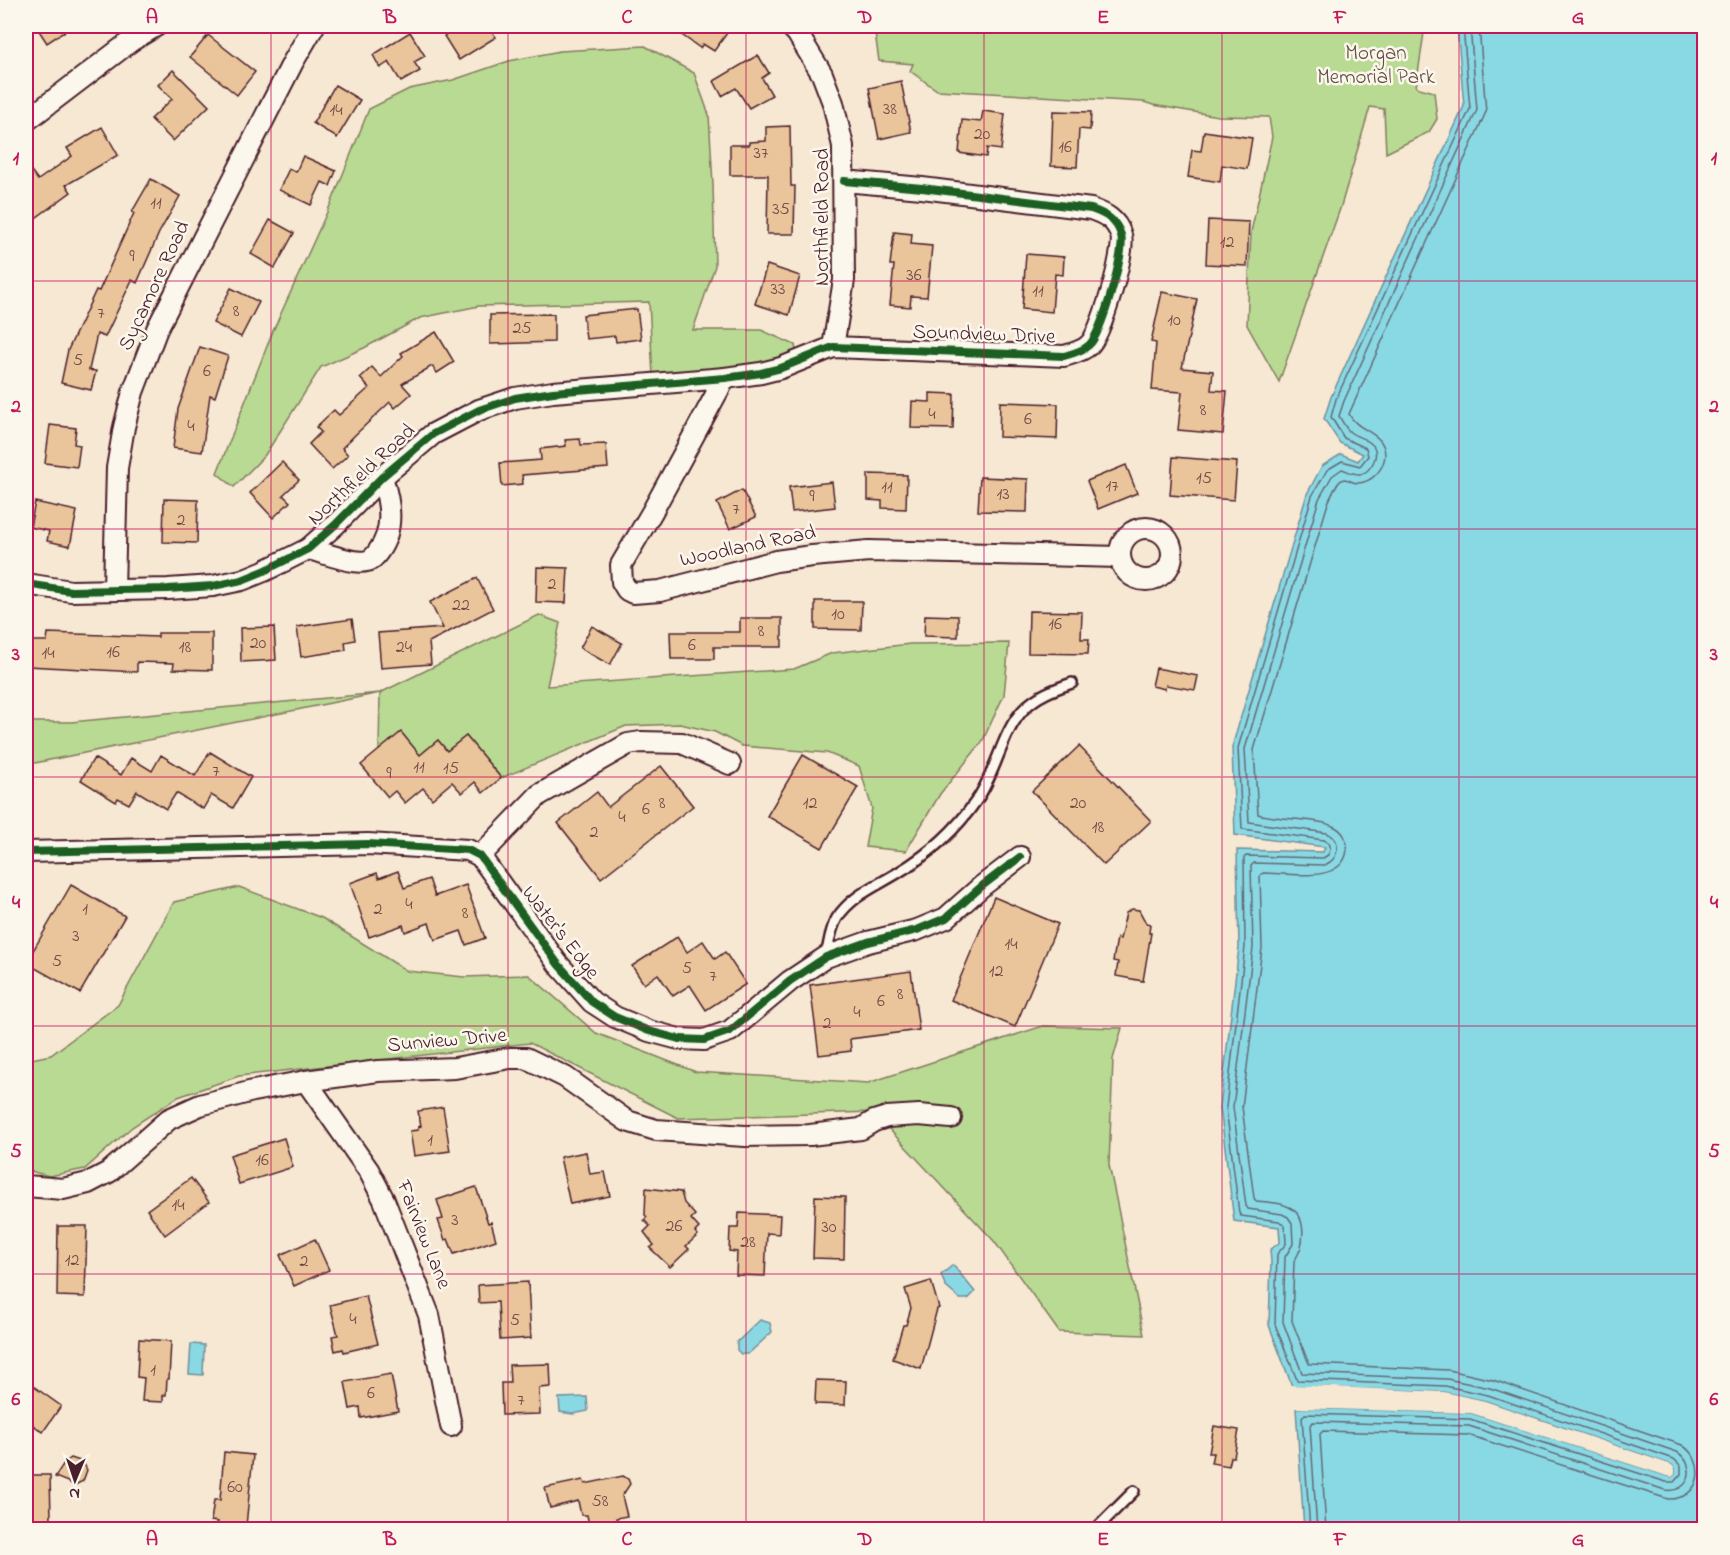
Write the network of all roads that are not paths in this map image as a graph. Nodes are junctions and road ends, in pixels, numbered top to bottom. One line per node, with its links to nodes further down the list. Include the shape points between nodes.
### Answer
1 (156, 26): 4 (street)
2 (314, 26): 12 (street, Sycamore Road, via 157,329 133,392 117,468)
3 (790, 26): 5 (street, Northfield Road, via 822,74 833,103 843,146)
4 (26, 121)
5 (844, 181): 6 (street, Northfield Road, via 844,280); 6 (street, Soundview Drive, via 1091,209 1112,219 1122,243 1098,330 1089,345 1064,356)
6 (833, 347): 7 (street, Soundview Drive, via 781,368)
7 (725, 378): 8 (street, Northfield Road, via 515,398 479,410 433,434); 10 (street, Woodland Road, via 621,565 622,582 633,593 660,591 776,561 869,551)
8 (382, 477): 9 (street, Northfield Road); 9 (street, via 390,526 375,556 357,562)
9 (308, 549): 12 (street, Northfield Road, via 242,580 201,587)
10 (1120, 557)
11 (26, 584): 12 (street, Northfield Road, via 72,591)
12 (114, 589)
13 (1072, 683): 18 (lane, via 1033,701 1017,717 984,790 947,835 917,860 847,906 832,927)
14 (730, 764): 16 (street, via 682,744 628,744 539,795)
15 (26, 854): 16 (street, via 368,844 454,848)
16 (480, 856): 18 (street, Water's Edge, via 558,964 592,1002 649,1031 679,1039 704,1040 730,1031)
17 (1020, 856): 18 (street, Water's Edge, via 946,918)
18 (826, 957)
19 (306, 1082): 20 (street, Sunview Drive, via 378,1071 455,1068 526,1058 565,1077 627,1121 656,1130 746,1136 810,1135 861,1129 887,1118); 21 (street, Sunview Drive, via 200,1105 169,1119 109,1172 88,1183 63,1189); 22 (street, Fairview Lane, via 369,1171 384,1200 429,1315)
20 (951, 1118)
21 (26, 1186)
22 (451, 1426)
23 (1134, 1491): 24 (lane)
24 (1095, 1530)

